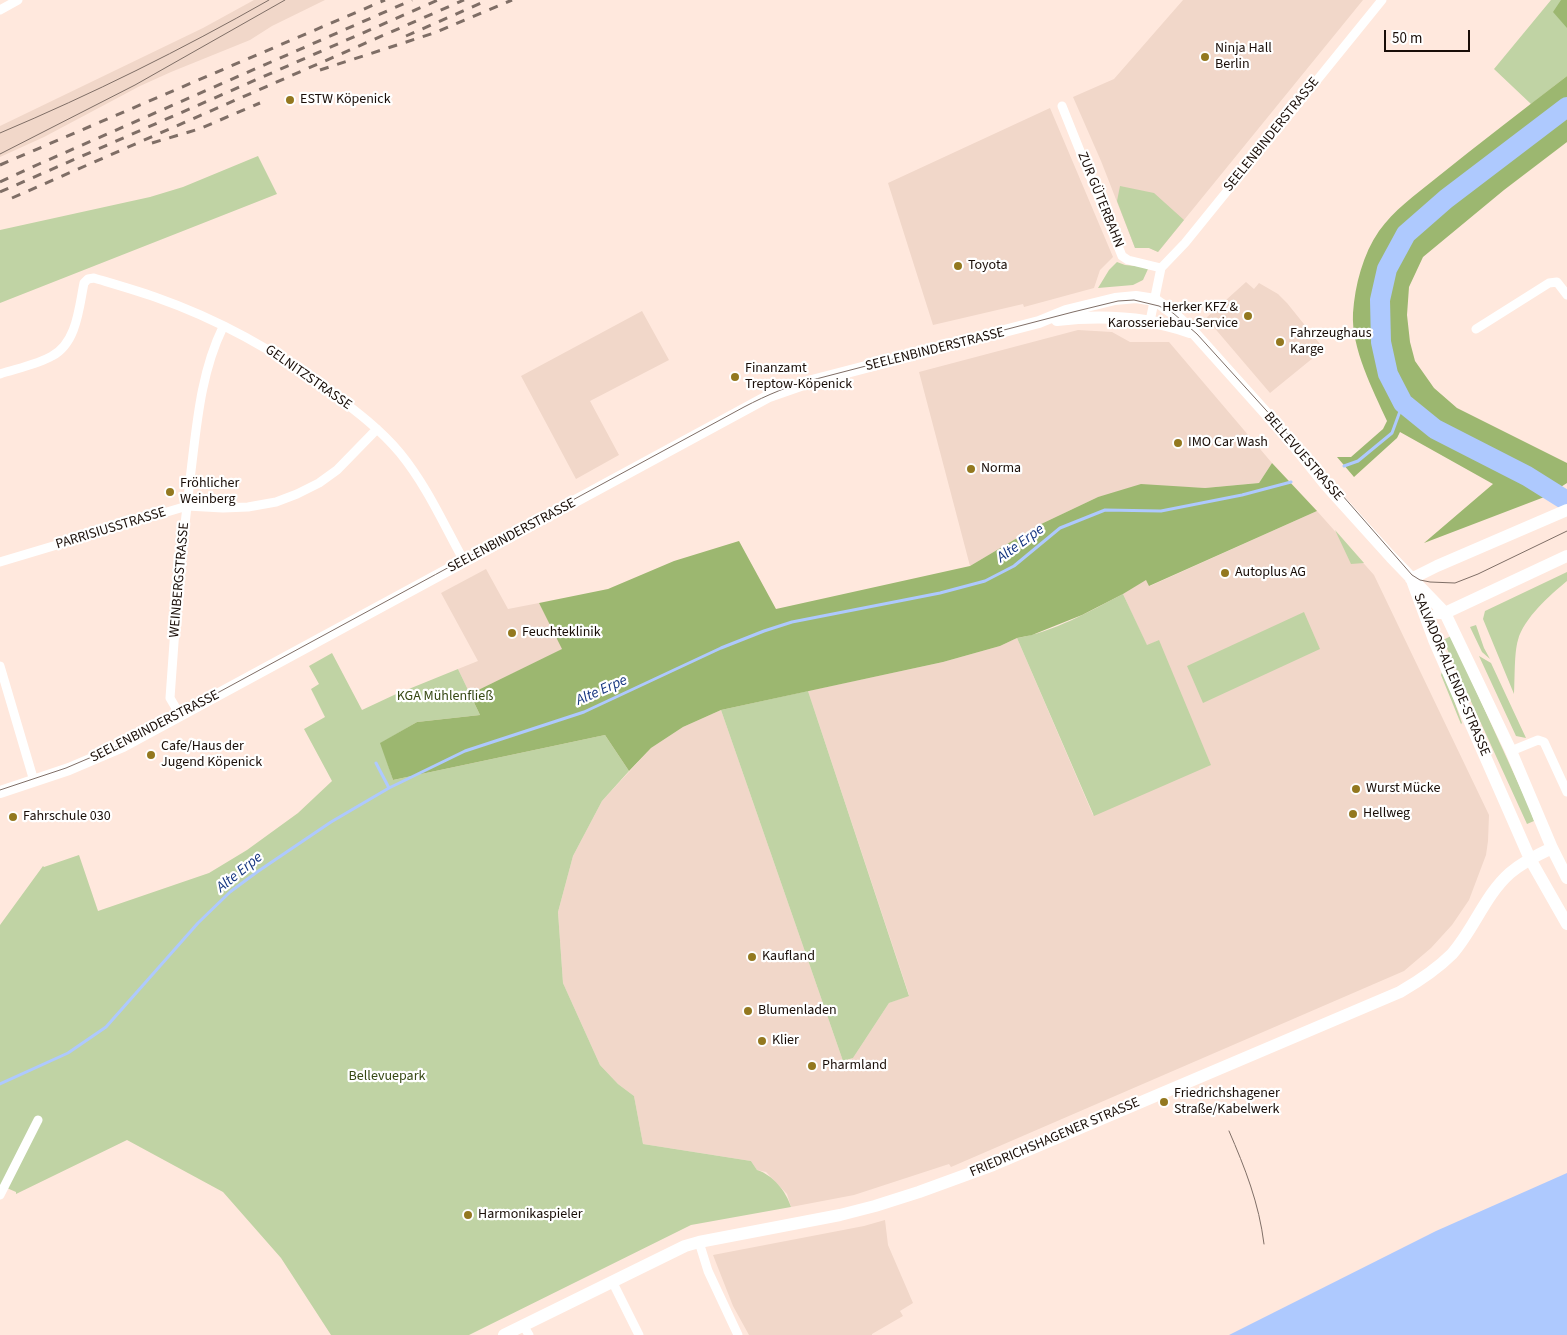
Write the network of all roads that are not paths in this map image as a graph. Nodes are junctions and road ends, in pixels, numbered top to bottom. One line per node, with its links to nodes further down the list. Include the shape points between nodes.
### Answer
1 (18, 0): 3 (street)
2 (1382, 0): 5 (street, SEELENBINDERSTRASSE)
3 (0, 10)
4 (1062, 106): 5 (street, ZUR GÜTERBAHN, via 1122,256)
5 (1161, 268): 7 (street)
6 (1567, 294): 11 (street, via 1557,282 1548,283)
7 (1154, 300): 8 (street); 9 (main road, SEELENBINDERSTRASSE, via 1136,297 1115,299 1066,311); 12 (main road, SEELENBINDERSTRASSE)
8 (1150, 321): 9 (main road, SEELENBINDERSTRASSE, via 1086,317); 12 (main road, SEELENBINDERSTRASSE)
9 (1039, 322): 18 (main road, SEELENBINDERSTRASSE, via 806,382 769,396)
10 (223, 327): 13 (street, GELNITZSTRASSE, via 157,298 94,278 84,283 73,332 65,346 53,356); 14 (street, GELNITZSTRASSE, via 288,361); 15 (street, WEINBERGSTRASSE, via 202,390)
11 (1476, 329)
12 (1195, 334): 20 (main road, BELLEVUESTRASSE)
13 (0, 374)
14 (377, 429): 15 (street, PARRISIUSSTRASSE, via 337,470 297,494 248,508); 18 (street, GELNITZSTRASSE, via 419,478)
15 (187, 506): 19 (street, PARRISIUSSTRASSE); 24 (street, WEINBERGSTRASSE, via 170,698)
16 (1566, 510): 20 (main road)
17 (1567, 556): 22 (main road)
18 (464, 561): 24 (main road, SEELENBINDERSTRASSE)
19 (0, 562)
20 (1411, 579): 21 (main road, SALVADOR-ALLENDE-STRASSE); 22 (main road, SALVADOR-ALLENDE-STRASSE)
21 (1423, 613): 22 (main road); 30 (main road, SALVADOR-ALLENDE-STRASSE)
22 (1445, 613): 25 (main road, SALVADOR-ALLENDE-STRASSE)
23 (0, 666): 26 (street)
24 (180, 715): 26 (main road, SEELENBINDERSTRASSE, via 120,748)
25 (1511, 751): 28 (street, SALVADOR-ALLENDE-STRASSE, via 1538,740 1544,742); 29 (main road, SALVADOR-ALLENDE-STRASSE)
26 (34, 781): 27 (main road, SEELENBINDERSTRASSE)
27 (0, 792)
28 (1567, 792)
29 (1552, 848): 30 (main road, FRIEDRICHSHAGENER STRASSE); 31 (main road, SALVADOR-ALLENDE-STRASSE)
30 (1530, 858): 32 (main road, SALVADOR-ALLENDE-STRASSE); 35 (main road, FRIEDRICHSHAGENER STRASSE, via 1501,883 1452,954 1433,972 1400,992 993,1165 919,1192 840,1215)
31 (1567, 878)
32 (1567, 924)
33 (38, 1120): 34 (street)
34 (0, 1195)
35 (699, 1242): 36 (main road, FRIEDRICHSHAGENER STRASSE, via 672,1251); 40 (street, via 708,1271)
36 (612, 1281): 37 (main road, FRIEDRICHSHAGENER STRASSE); 39 (street)
37 (526, 1330): 38 (main road, FRIEDRICHSHAGENER STRASSE)
38 (504, 1335)
39 (639, 1335)
40 (738, 1335)

